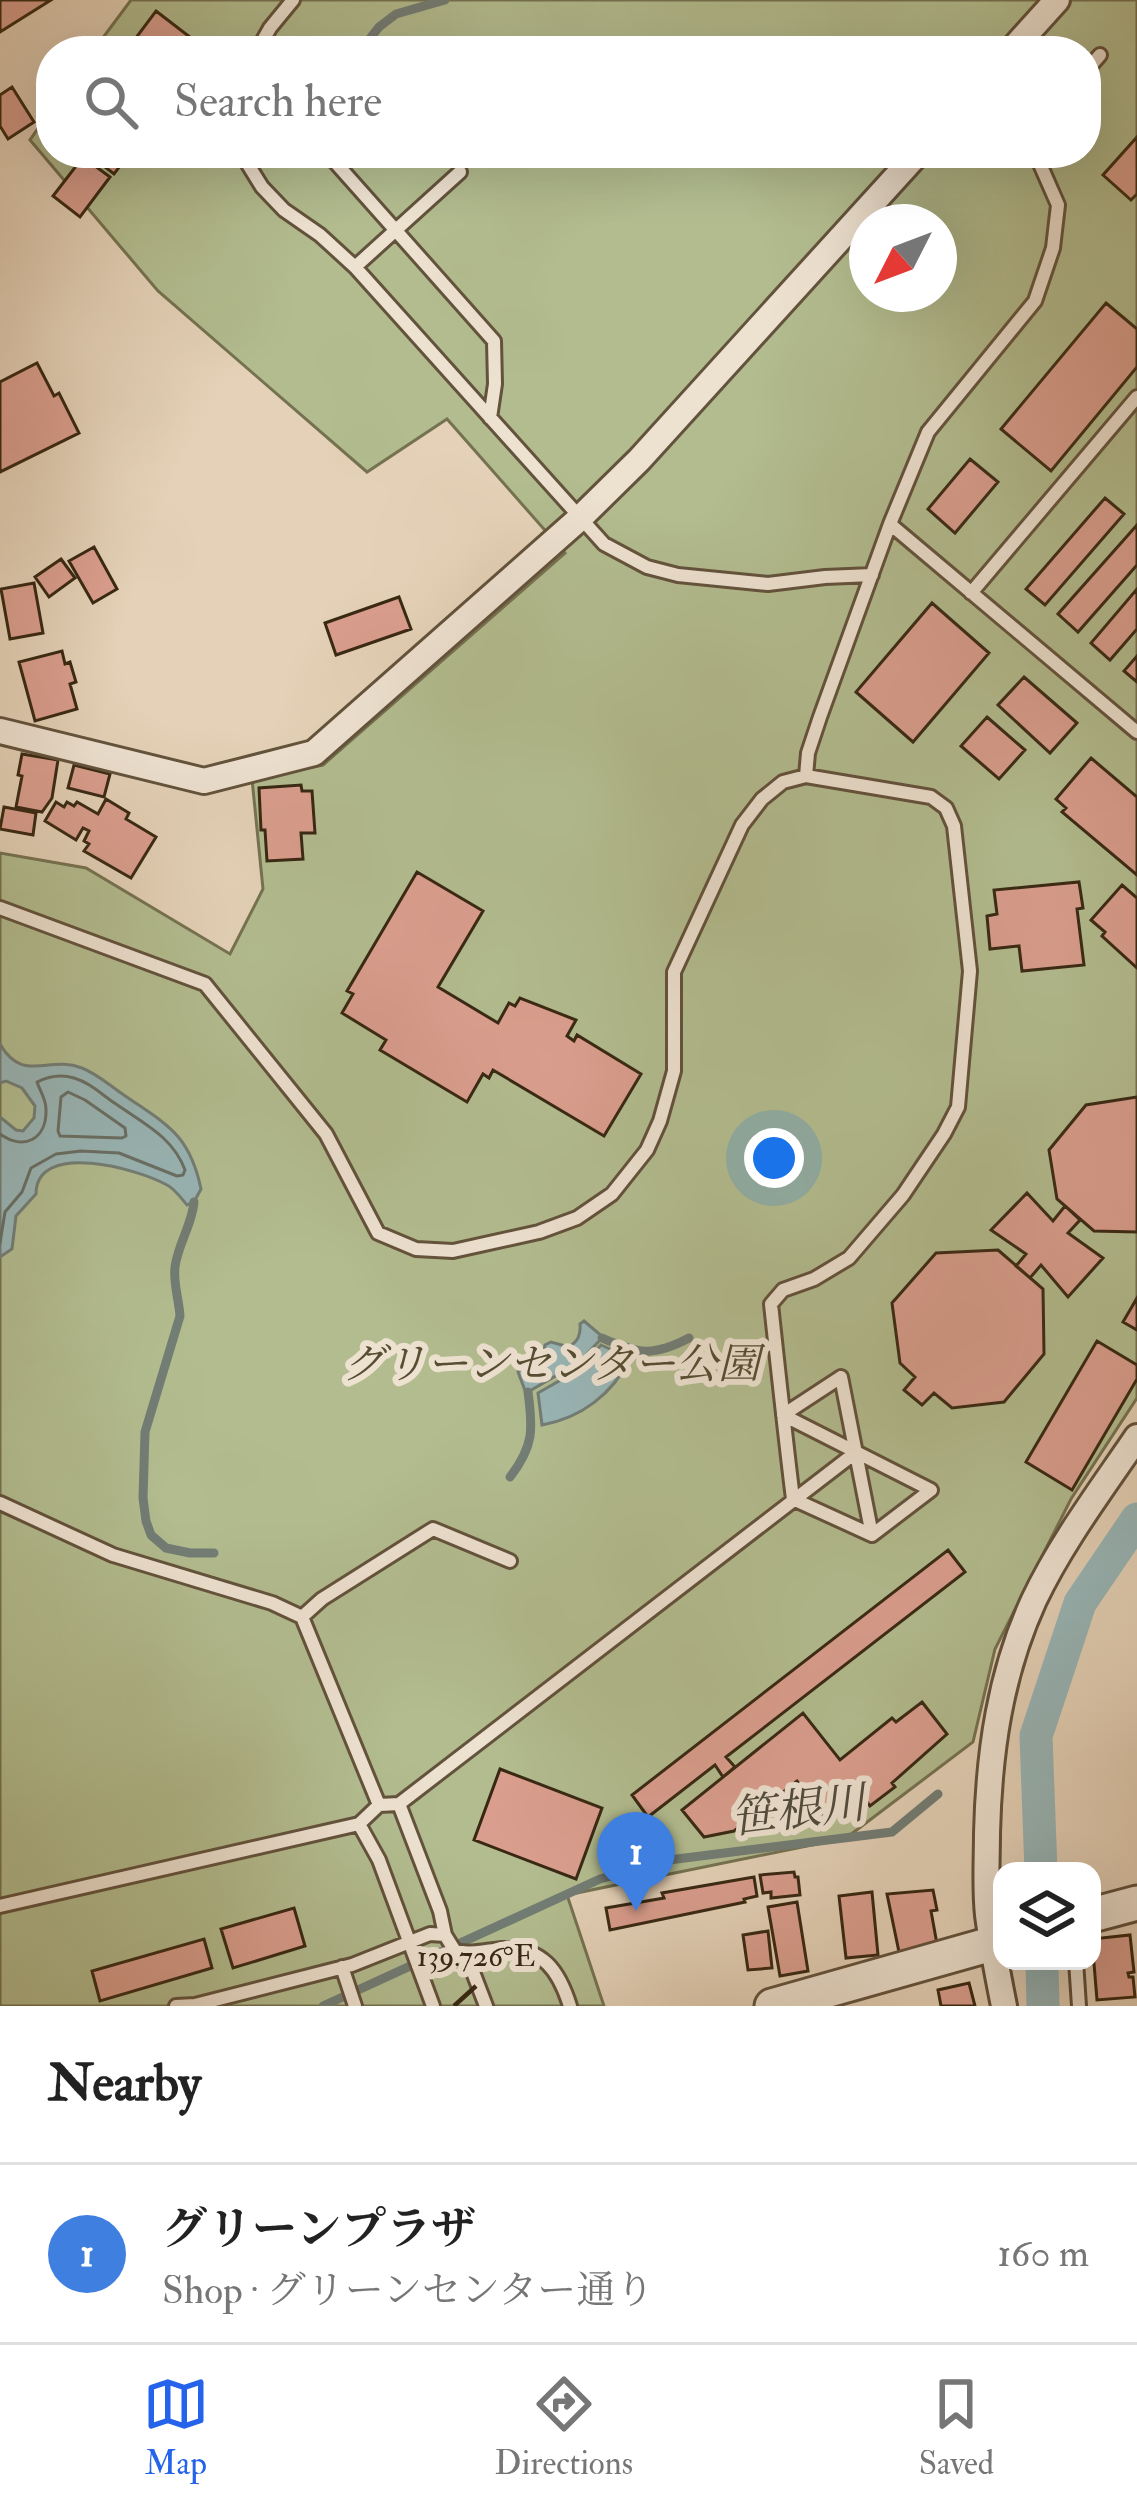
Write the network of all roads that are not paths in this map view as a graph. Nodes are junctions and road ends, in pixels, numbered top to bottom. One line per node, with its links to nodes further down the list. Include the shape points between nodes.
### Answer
1 (293, 0): 3 (lane)
2 (1057, 0): 4 (street)
3 (265, 36)
4 (1025, 36)
5 (250, 168): 11 (lane, via 284,210)
6 (340, 168): 10 (lane)
7 (904, 168): 14 (street)
8 (1042, 168): 15 (lane, via 1058,206 1035,301 928,432)
9 (460, 172): 10 (lane)
10 (396, 230): 11 (lane); 13 (lane, via 494,340)
11 (356, 267): 13 (lane)
12 (1137, 397): 17 (lane)
13 (490, 418): 14 (lane)
14 (579, 519): 16 (lane, via 604,544 679,575 768,584); 18 (street, via 314,753 204,781)
15 (890, 524): 16 (lane); 17 (lane)
16 (872, 575): 20 (lane)
17 (971, 592): 19 (lane)
18 (0, 731)
19 (1137, 732)
20 (806, 776): 21 (lane, via 772,790 742,825 674,972 674,1071 647,1150 612,1194 577,1218 453,1251 416,1249 378,1232 326,1135 205,984); 22 (lane, via 931,797 946,808 970,971 958,1107 944,1134 849,1258 771,1304)
21 (0, 908)
22 (783, 1414): 24 (lane); 24 (lane, via 841,1377); 25 (lane)
23 (1137, 1437): 36 (street, via 1063,1548 1018,1636 989,1768)
24 (855, 1453): 25 (lane); 27 (lane); 27 (lane, via 931,1490)
25 (793, 1499): 27 (lane); 31 (lane)
26 (0, 1502): 29 (lane, via 113,1555)
27 (872, 1534)
28 (510, 1562): 29 (lane, via 433,1529)
29 (302, 1617): 30 (lane)
30 (379, 1804): 31 (lane); 32 (lane)
31 (399, 1804): 37 (lane)
32 (359, 1824): 34 (lane); 38 (lane)
33 (1137, 1903): 35 (street)
34 (0, 1906)
35 (1101, 1913)
36 (993, 1916)
37 (445, 1935): 38 (lane); 40 (lane)
38 (410, 1941): 41 (lane); 47 (lane)
39 (993, 1944): 44 (street)
40 (466, 1954): 48 (lane); 49 (lane, via 524,1949 553,1966)
41 (342, 1967): 45 (lane); 46 (lane)
42 (1000, 1970): 51 (street)
43 (1077, 1970): 52 (lane)
44 (884, 1990): 50 (street)
45 (176, 2006)
46 (355, 2006)
47 (433, 2006)
48 (486, 2006)
49 (570, 2006)
50 (772, 2006)
51 (1004, 2006)
52 (1079, 2006)

